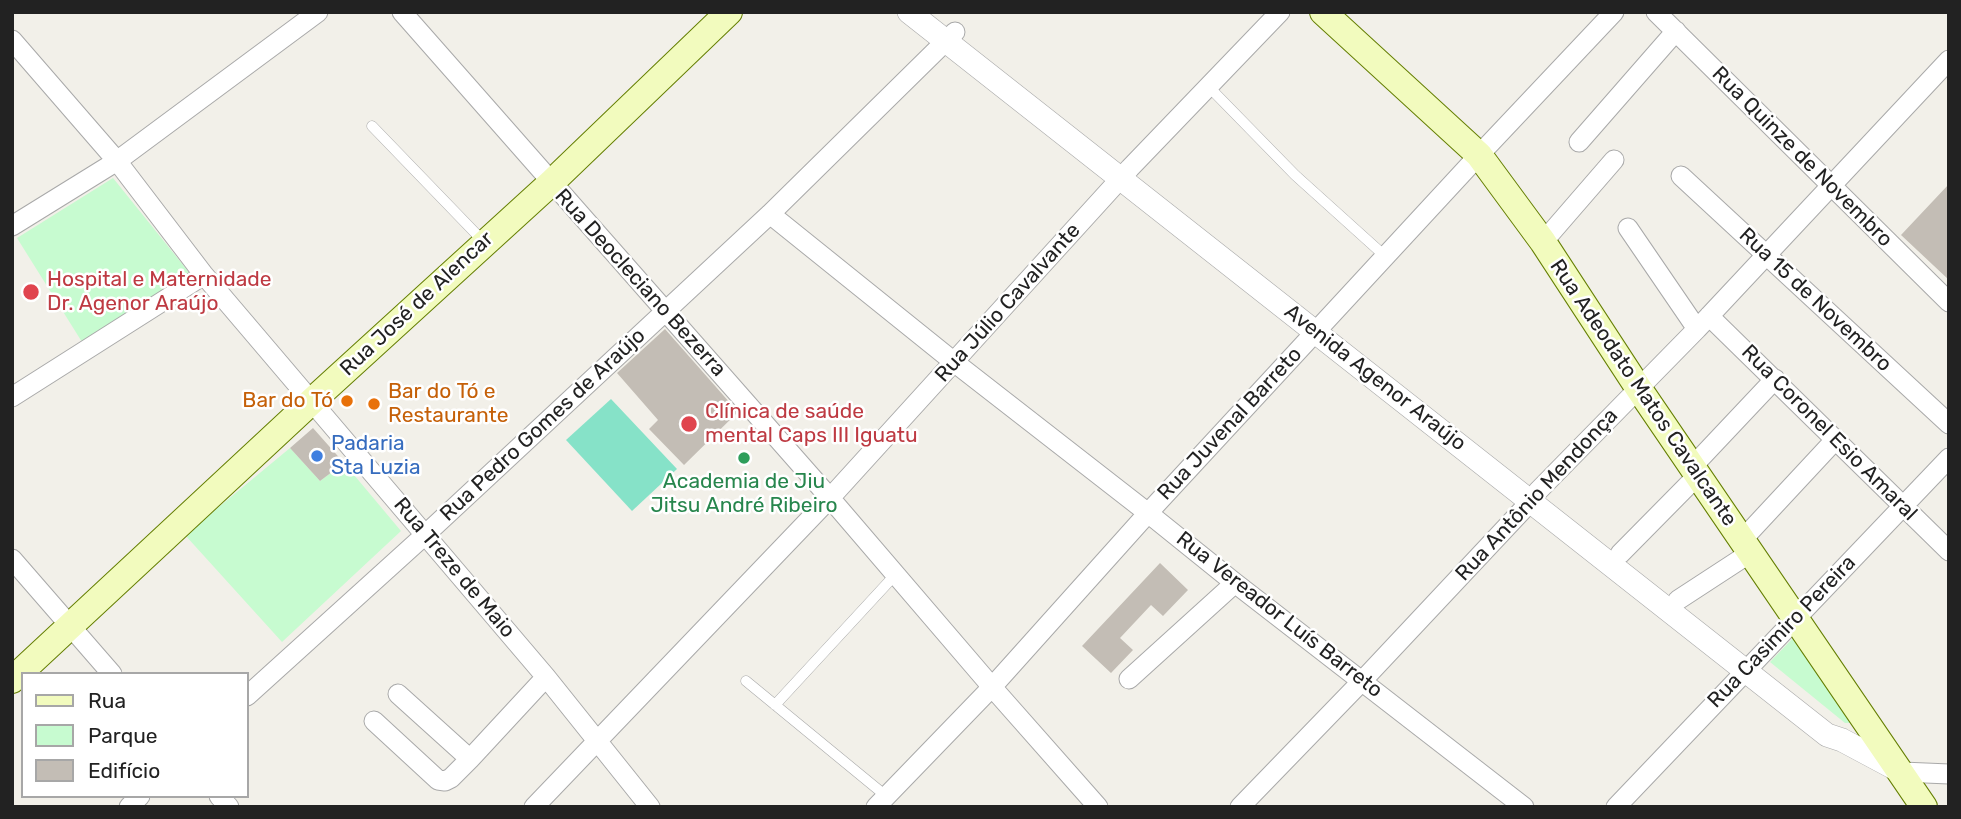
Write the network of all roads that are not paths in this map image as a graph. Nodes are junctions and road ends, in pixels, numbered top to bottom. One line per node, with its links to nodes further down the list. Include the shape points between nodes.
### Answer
1 (318, 12): 19 (street)
2 (402, 12): 22 (street, Rua Deocleciano Bezerra)
3 (729, 12): 22 (main road, Rua José de Alencar)
4 (909, 12): 11 (street, Avenida Agenor Araújo)
5 (931, 12): 11 (street, Avenida Agenor Araújo)
6 (1280, 12): 14 (street, Rua Júlio Cavalvante)
7 (1323, 12): 17 (main road, Rua Adeodato Matos Cavalcante)
8 (1614, 12): 17 (street, Rua Juvenal Barreto)
9 (1656, 12): 10 (street, Rua Quinze de Novembro)
10 (1676, 31): 16 (street); 23 (street, Rua Quinze de Novembro)
11 (951, 37): 20 (street, Avenida Agenor Araújo); 24 (street, Rua Pedro Gomes de Araújo)
12 (12, 40): 19 (street, Rua Treze de Maio)
13 (1949, 60): 23 (street, Rua Antônio Mendonça)
14 (1209, 87): 20 (street, Rua Júlio Cavalvante); 30 (lane, via 1295,175)
15 (372, 126): 27 (lane)
16 (1579, 142)
17 (1479, 155): 28 (main road, Rua Adeodato Matos Cavalcante); 30 (street, Rua Juvenal Barreto)
18 (1614, 160): 28 (street)
19 (117, 162): 25 (street); 31 (street, Rua Treze de Maio)
20 (1125, 173): 35 (street, Avenida Agenor Araújo); 36 (street, Rua Júlio Cavalvante)
21 (1681, 176): 29 (street, Rua 15 de Novembro)
22 (551, 183): 27 (main road, Rua José de Alencar); 33 (street, Rua Deocleciano Bezerra)
23 (1831, 186): 29 (street, Rua Antônio Mendonça); 32 (street, Rua Quinze de Novembro)
24 (770, 214): 33 (street, Rua Pedro Gomes de Araújo); 36 (street, Rua Vereador Luís Barreto)
25 (12, 226)
26 (1628, 228): 34 (street, Rua Coronel Esio Amaral)
27 (484, 242): 40 (main road, Rua José de Alencar)
28 (1543, 242): 38 (main road, Rua Adeodato Matos Cavalcante)
29 (1766, 255): 34 (street, Rua Antônio Mendonça); 41 (street, Rua 15 de Novembro)
30 (1386, 257): 35 (street, Rua Juvenal Barreto)
31 (204, 275): 39 (street); 40 (street, Rua Treze de Maio)
32 (1949, 302)
33 (665, 310): 46 (street, Rua Deocleciano Bezerra); 49 (street, Rua Pedro Gomes de Araújo)
34 (1703, 322): 37 (street, Rua Coronel Esio Amaral); 38 (street, Rua Antônio Mendonça)
35 (1320, 328): 45 (street, Avenida Agenor Araújo); 48 (street, Rua Juvenal Barreto)
36 (954, 362): 46 (street, Rua Júlio Cavalvante); 48 (street, Rua Vereador Luís Barreto)
37 (1775, 379): 42 (street, Rua Coronel Esio Amaral); 44 (street)
38 (1639, 389): 44 (main road, Rua Adeodato Matos Cavalcante); 45 (street, Rua Antônio Mendonça)
39 (12, 397)
40 (312, 401): 49 (street, Rua Treze de Maio); 58 (main road, Rua José de Alencar)
41 (1949, 424)
42 (1836, 439): 47 (street, Rua Coronel Esio Amaral); 50 (street)
43 (1949, 458): 47 (street, Rua Casimiro Pereira)
44 (1695, 471): 50 (main road, Rua Adeodato Matos Cavalcante); 52 (street)
45 (1534, 496): 52 (street, Avenida Agenor Araújo); 59 (street, Avenida Agenor Araújo); 64 (street, Rua Antônio Mendonça)
46 (830, 498): 54 (street, Rua Deocleciano Bezerra); 71 (street, Rua Júlio Cavalvante)
47 (1903, 506): 51 (street, Rua Coronel Esio Amaral); 57 (street, Rua Casimiro Pereira)
48 (1148, 513): 55 (street, Rua Vereador Luís Barreto); 66 (street, Rua Juvenal Barreto)
49 (426, 534): 61 (street, Rua Treze de Maio); 68 (street, Rua Pedro Gomes de Araújo)
50 (1746, 547): 56 (street); 57 (main road, Rua Adeodato Matos Cavalcante)
51 (1949, 551)
52 (1620, 554): 56 (street, Avenida Agenor Araújo)
53 (12, 559): 58 (street)
54 (895, 575): 66 (street, Rua Deocleciano Bezerra); 69 (lane)
55 (1234, 583): 62 (street); 64 (street, Rua Vereador Luís Barreto)
56 (1678, 600): 59 (street, Avenida Agenor Araújo)
57 (1796, 618): 59 (street, Rua Casimiro Pereira); 73 (main road, Rua Adeodato Matos Cavalcante)
58 (71, 626): 60 (street); 63 (main road, Rua José de Alencar)
59 (1751, 664): 73 (street, Avenida Agenor Araújo, via 1834,727 1842,740); 81 (street, Rua Casimiro Pereira)
60 (110, 672)
61 (546, 677): 71 (street, Rua Treze de Maio); 72 (street)
62 (1129, 679)
63 (12, 680)
64 (1363, 680): 79 (street, Rua Antônio Mendonça); 80 (street, Rua Vereador Luís Barreto)
65 (746, 681): 69 (lane)
66 (992, 687): 75 (street, Rua Juvenal Barreto); 78 (street, Rua Deocleciano Bezerra)
67 (398, 694): 72 (street)
68 (248, 695)
69 (775, 705): 75 (lane)
70 (374, 721): 72 (street, via 438,780 451,778)
71 (596, 740): 76 (street, Rua Júlio Cavalvante); 77 (street, Rua Treze de Maio)
72 (470, 759)
73 (1902, 772): 74 (street, Avenida Agenor Araújo); 82 (main road, Rua Adeodato Matos Cavalcante)
74 (1949, 774)
75 (881, 801)
76 (534, 807)
77 (650, 807)
78 (1098, 807)
79 (1240, 807)
80 (1524, 807)
81 (1616, 807)
82 (1924, 807)

